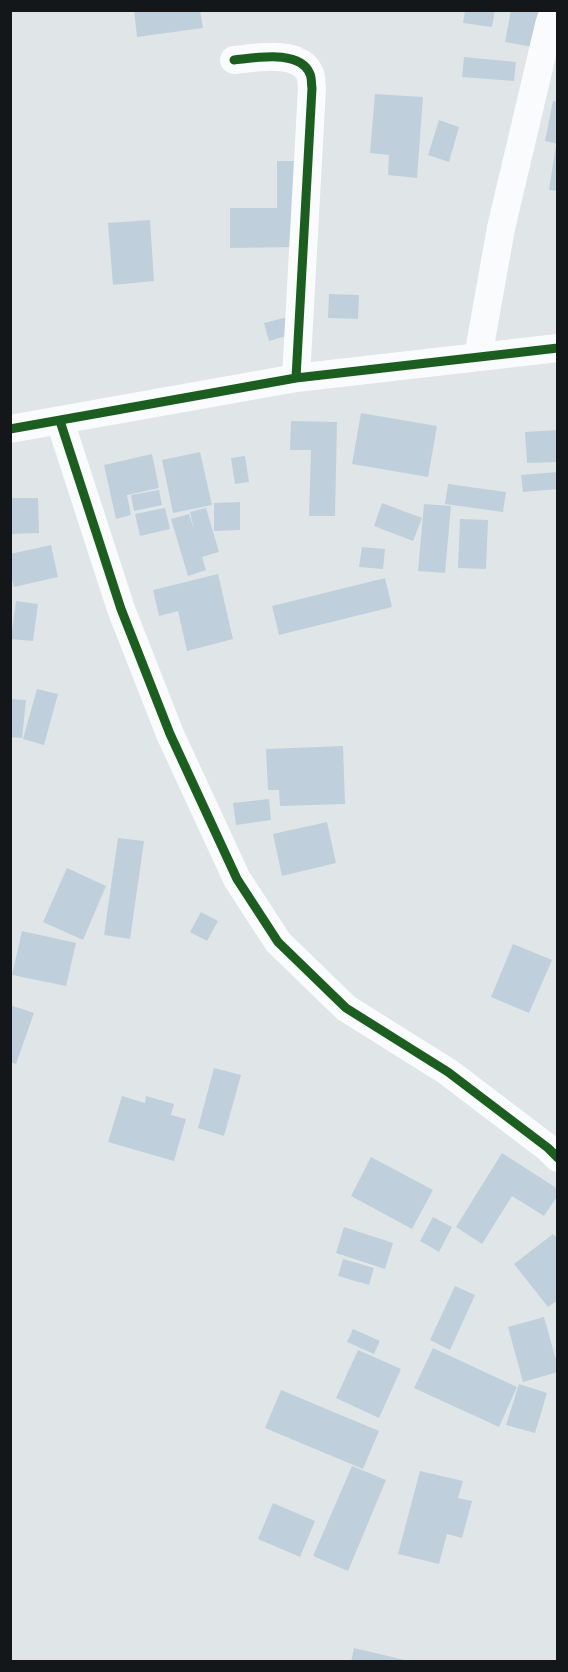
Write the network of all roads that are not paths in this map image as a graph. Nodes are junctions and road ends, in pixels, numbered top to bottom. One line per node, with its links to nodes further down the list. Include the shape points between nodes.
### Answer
1 (554, 10): 4 (street, via 501,228)
2 (234, 60): 5 (street, via 278,56 299,62 310,73)
3 (558, 348): 4 (street)
4 (478, 357): 5 (street)
5 (296, 378): 6 (street)
6 (60, 421): 7 (street); 8 (street, via 122,609 170,734 237,879 278,942 346,1008 448,1072)
7 (10, 429)
8 (558, 1158)

